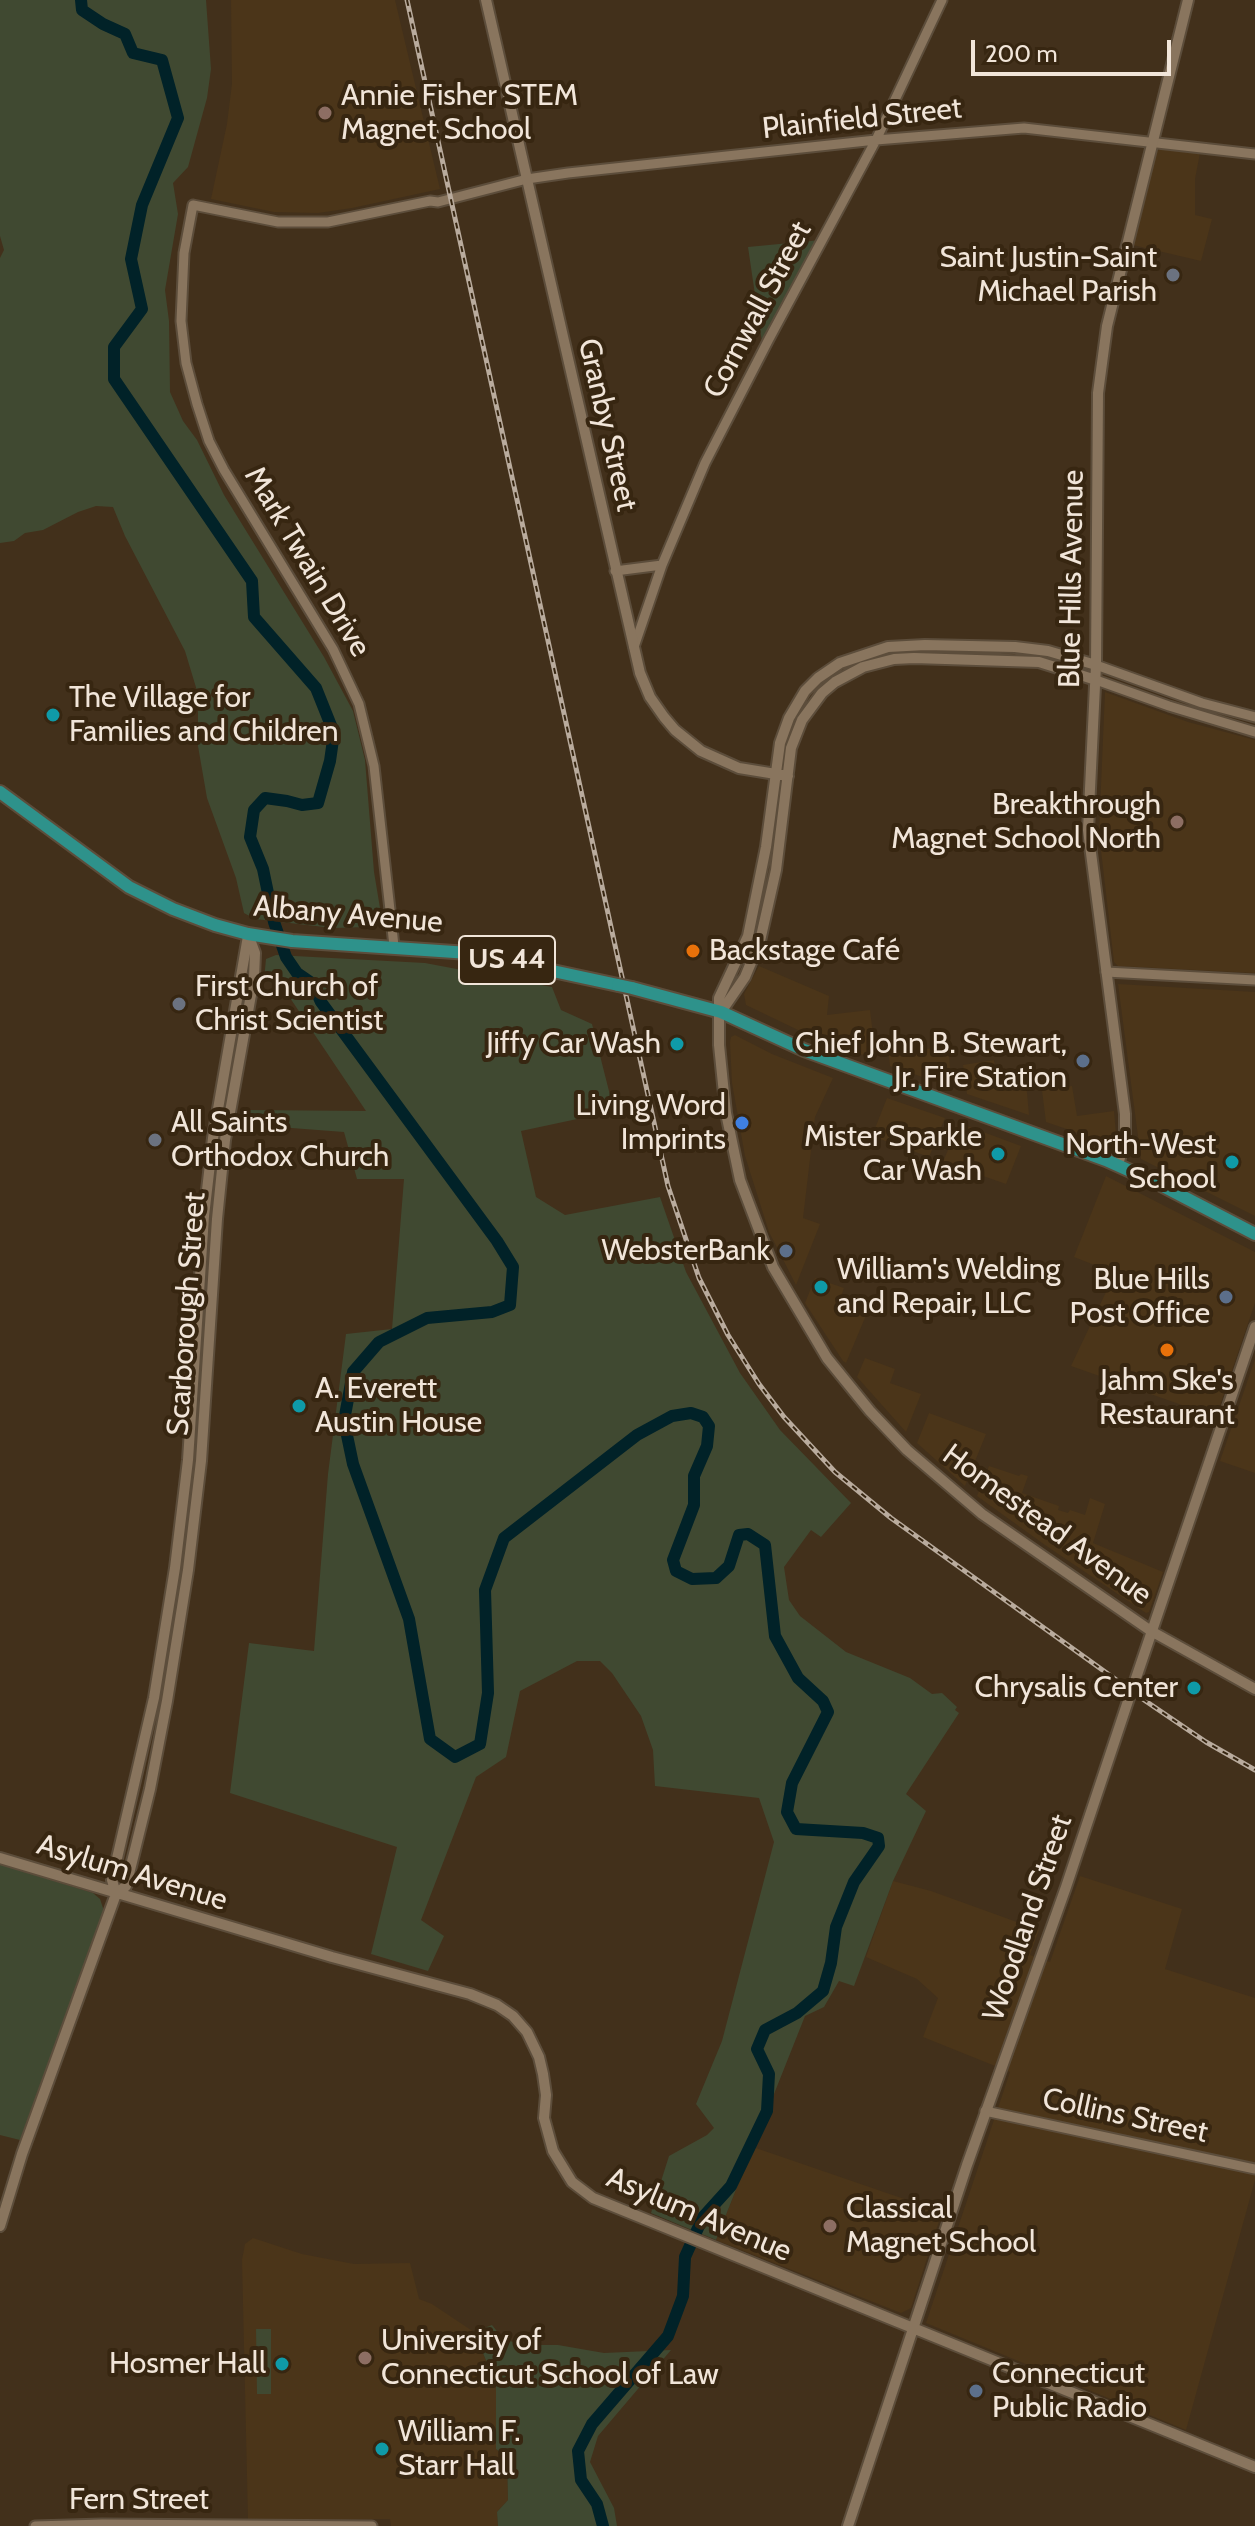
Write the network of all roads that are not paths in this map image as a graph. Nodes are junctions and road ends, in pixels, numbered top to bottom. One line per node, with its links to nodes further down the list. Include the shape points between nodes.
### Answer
1 (486, 0): 7 (main road, Granby Street)
2 (942, 0): 4 (street, Cornwall Street)
3 (1188, 0): 5 (main road, Blue Hills Avenue)
4 (876, 140): 5 (street, Plainfield Street, via 1024,128); 7 (street, Plainfield Street); 9 (street, Cornwall Street, via 705,463)
5 (1152, 142): 6 (street, Plainfield Street); 15 (main road, Blue Hills Avenue, via 1100,374)
6 (1255, 154)
7 (527, 179): 8 (street, Plainfield Street, via 344,220 266,220); 10 (main road, Granby Street)
8 (193, 205): 26 (street, Mark Twain Drive, via 180,301 191,382 214,451 333,649 359,704 374,766)
9 (662, 565): 10 (street); 12 (street, Cornwall Street)
10 (615, 571): 12 (main road, Granby Street)
11 (970, 646): 13 (main road, Homestead Avenue, via 888,647); 14 (main road); 15 (main road, Homestead Avenue, via 1048,651)
12 (633, 650): 20 (main road, Granby Street, via 650,697 675,730 727,763)
13 (858, 656): 16 (main road); 20 (main road, Homestead Avenue, via 818,678 796,704)
14 (970, 658): 16 (main road, via 894,659); 17 (main road, via 1039,662)
15 (1096, 665): 17 (main road, Blue Hills Avenue); 18 (street)
16 (863, 667): 21 (main road, via 835,682 810,706 791,748)
17 (1096, 680): 19 (street); 27 (main road, Blue Hills Avenue, via 1088,830)
18 (1255, 717)
19 (1255, 732)
20 (774, 774): 21 (main road, Granby Street); 23 (main road, Homestead Avenue)
21 (788, 776): 24 (main road)
22 (0, 792): 25 (highway, Albany Avenue / US 44, via 140,894)
23 (759, 887): 24 (main road); 29 (main road, Homestead Avenue, via 744,947 721,992)
24 (772, 891): 29 (main road, via 752,961)
25 (248, 934): 26 (highway, Albany Avenue / US 44); 30 (main road, Scarborough Street); 31 (main road, Scarborough Street, via 255,953 254,978)
26 (394, 946): 29 (highway, Albany Avenue / US 44, bridge, via 469,953)
27 (1106, 972): 28 (street); 32 (main road, Blue Hills Avenue, via 1126,1126)
28 (1255, 980)
29 (721, 1012): 32 (highway, Albany Avenue / US 44, via 804,1050); 43 (main road, Homestead Avenue, via 723,1094 740,1180 773,1267 827,1358 903,1447 944,1483)
30 (213, 1138): 31 (main road); 33 (main road, Scarborough Street)
31 (225, 1140): 34 (main road, Scarborough Street)
32 (1118, 1165): 35 (highway, Albany Avenue / US 44)
33 (204, 1216): 34 (main road); 37 (main road, Scarborough Street)
34 (217, 1219): 38 (main road, Scarborough Street)
35 (1255, 1234)
36 (1255, 1327): 43 (main road, Woodland Street)
37 (197, 1340): 38 (main road); 39 (main road, Scarborough Street)
38 (210, 1340): 40 (main road, Scarborough Street)
39 (188, 1460): 40 (main road); 41 (main road, Scarborough Street)
40 (201, 1461): 42 (main road, Scarborough Street)
41 (175, 1568): 42 (main road); 45 (main road, Scarborough Street)
42 (188, 1570): 46 (main road, Scarborough Street)
43 (1151, 1631): 44 (main road, Homestead Avenue); 51 (main road, Woodland Street)
44 (1255, 1689)
45 (154, 1698): 46 (main road); 47 (main road, Scarborough Street)
46 (167, 1701): 48 (main road, Scarborough Street)
47 (135, 1786): 48 (main road); 50 (main road, Scarborough Street, via 112,1880)
48 (150, 1789): 50 (main road, Scarborough Street, via 126,1886)
49 (0, 1858): 50 (main road, Asylum Avenue)
50 (116, 1894): 53 (main road); 54 (main road, Asylum Avenue, via 497,2005 527,2032 539,2057 549,2140 572,2182 585,2193)
51 (985, 2111): 52 (street, Collins Street); 54 (main road, Woodland Street)
52 (1255, 2169)
53 (0, 2226)
54 (915, 2329): 55 (main road, Asylum Avenue); 59 (main road, Woodland Street)
55 (1255, 2467)
56 (242, 2525): 57 (street, Fern Street); 58 (street, Fern Street)
57 (35, 2526)
58 (372, 2526)
59 (848, 2526)

